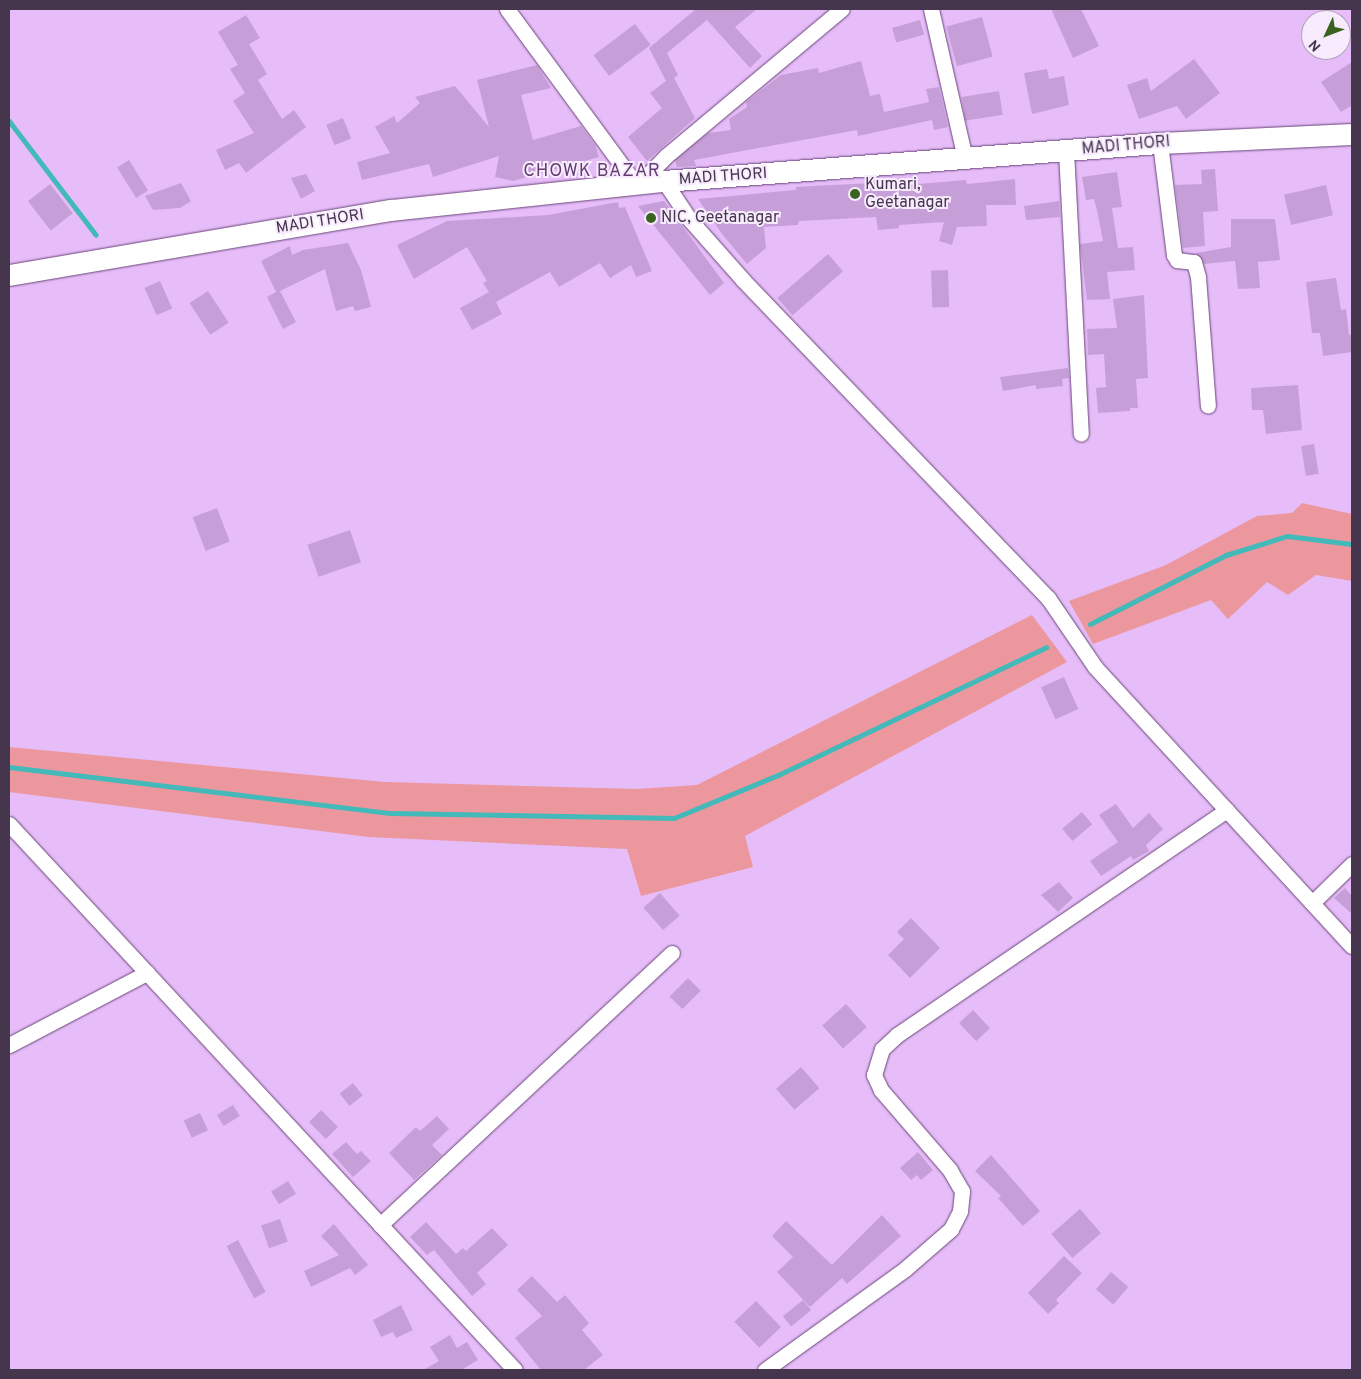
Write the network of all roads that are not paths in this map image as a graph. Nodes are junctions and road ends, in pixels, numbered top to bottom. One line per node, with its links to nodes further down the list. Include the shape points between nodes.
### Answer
1 (506, 9): 9 (street)
2 (842, 9): 9 (street, via 666,156)
3 (932, 9): 7 (street)
4 (1352, 134): 5 (main road, MADI THORI)
5 (1160, 143): 6 (main road, MADI THORI); 11 (street, via 1174,255 1177,260 1194,262 1197,270)
6 (1066, 151): 7 (main road, MADI THORI); 12 (street)
7 (966, 159): 8 (main road, MADI THORI)
8 (664, 181): 9 (main road, MADI THORI); 13 (street, via 690,220 743,280 1048,598 1095,666)
9 (637, 186): 10 (main road, MADI THORI, via 391,210)
10 (9, 275)
11 (1208, 406)
12 (1081, 434)
13 (1227, 810): 16 (street); 23 (street, via 897,1035 882,1049 874,1075 880,1090 950,1170 962,1191 960,1211 951,1229 905,1269)
14 (9, 824): 19 (street)
15 (1352, 864): 16 (street)
16 (1312, 902): 17 (street)
17 (1352, 946)
18 (672, 953): 21 (street)
19 (147, 973): 20 (street); 21 (street)
20 (9, 1045)
21 (380, 1225): 22 (street)
22 (515, 1370)
23 (765, 1370)

